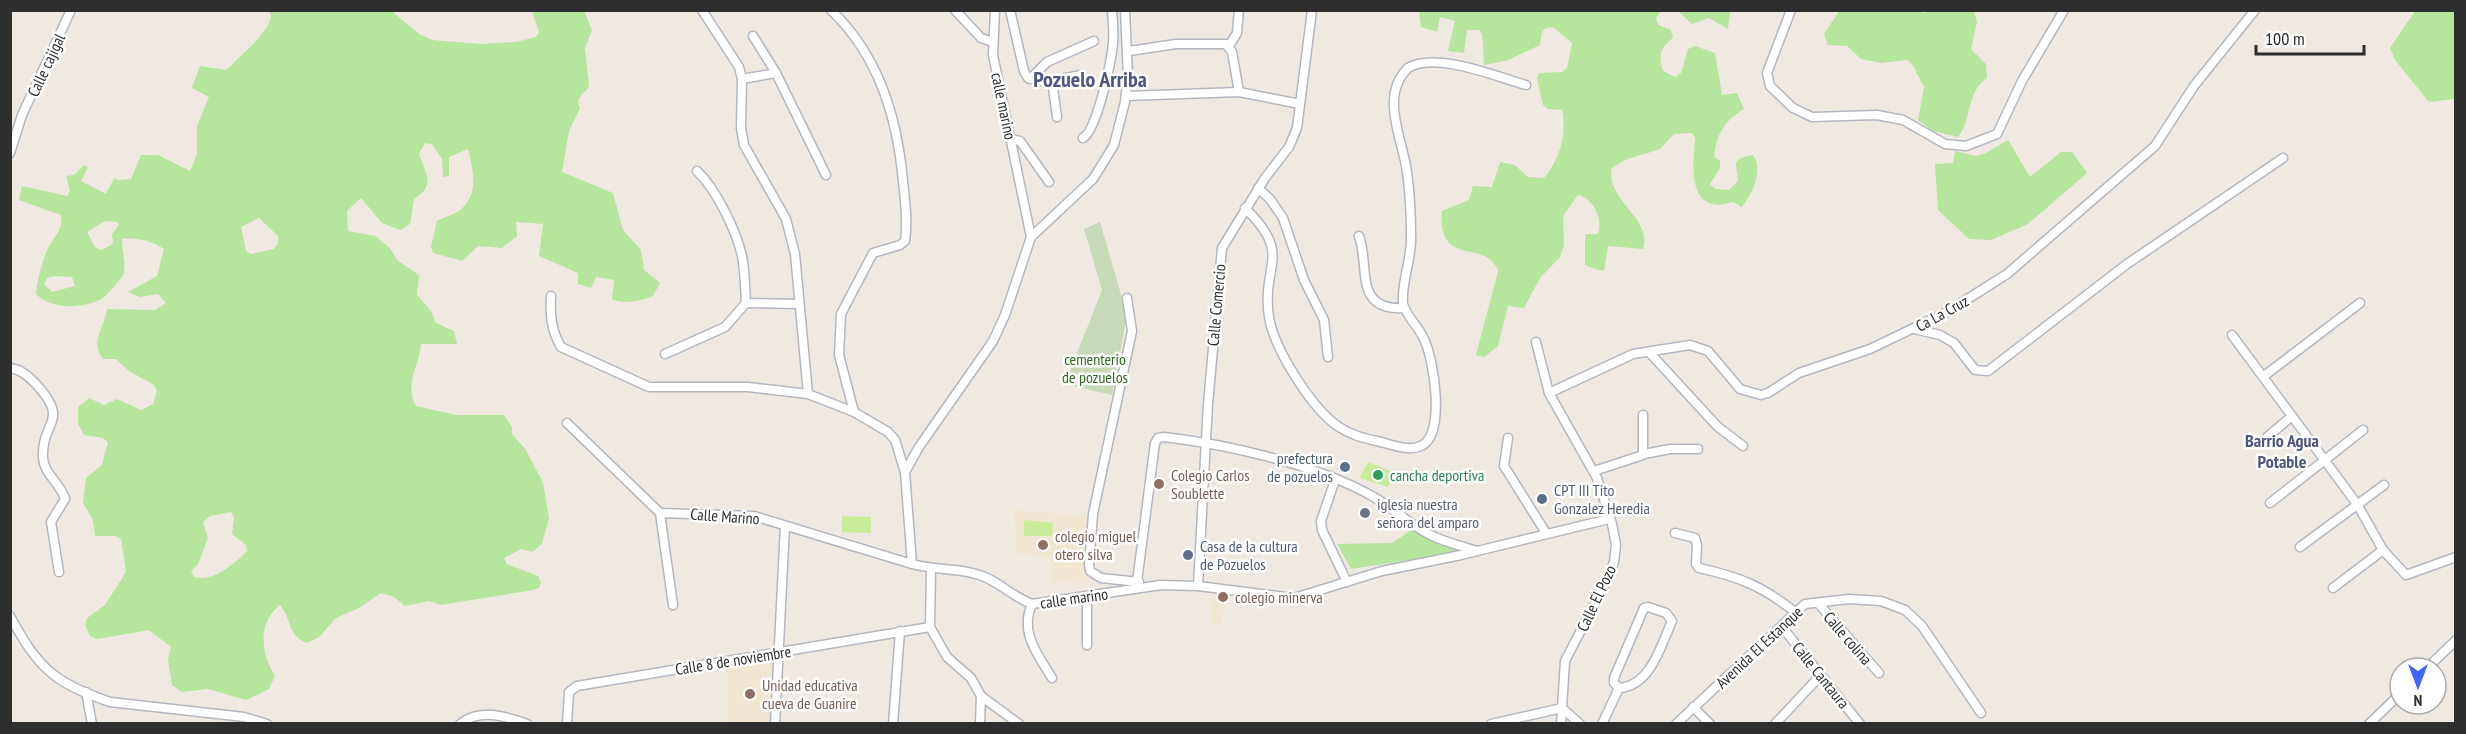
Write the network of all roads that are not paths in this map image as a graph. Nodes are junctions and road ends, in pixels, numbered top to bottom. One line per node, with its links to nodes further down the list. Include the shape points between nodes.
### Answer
1 (71, 10): 31 (street, Calle cajigal, via 22,115)
2 (702, 10): 21 (street, via 739,67)
3 (831, 10): 56 (street, via 858,39 890,100 905,195 905,241 873,253 841,314 839,356)
4 (955, 10): 16 (street, via 981,38)
5 (995, 10): 16 (street, calle marino)
6 (1010, 10): 22 (street, via 1024,71)
7 (1112, 10): 30 (street, via 1110,65 1091,129)
8 (1125, 10): 18 (street)
9 (1239, 10): 17 (street, via 1237,33)
10 (1312, 10): 27 (street, Calle Comercio)
11 (1791, 10): 12 (street, via 1767,74 1770,86 1792,108 1812,117 1876,115 1902,120 1945,144 1966,146 1997,134 2022,81)
12 (2064, 10)
13 (2255, 10): 46 (street, Ca La Cruz, via 2194,86 2155,146 2007,274)
14 (753, 36): 19 (street)
15 (1094, 41): 22 (street, via 1047,62)
16 (993, 42): 29 (street, calle marino)
17 (1229, 46): 18 (street, via 1192,43); 25 (street)
18 (1129, 51): 26 (street)
19 (776, 72): 21 (street); 34 (street)
20 (1081, 75): 23 (street)
21 (742, 79): 44 (street, via 744,145 786,219 795,254)
22 (1030, 79): 23 (street)
23 (1052, 81): 28 (street)
24 (1526, 85): 45 (street, via 1474,69 1432,62 1415,64 1402,75 1396,93 1395,127 1407,172 1412,246)
25 (1239, 92): 26 (street); 27 (street)
26 (1126, 96): 39 (street, via 1114,145 1099,171)
27 (1300, 104): 36 (street, Calle Comercio, via 1297,128 1289,147)
28 (1057, 117)
29 (1011, 138): 35 (street, via 1020,141); 39 (street, calle marino)
30 (1083, 138)
31 (10, 153)
32 (2283, 158): 46 (street, via 2127,264 1988,371 1975,370 1954,343 1940,335)
33 (697, 171): 42 (street, via 716,192 736,237)
34 (826, 175)
35 (1049, 182)
36 (1258, 188): 37 (street, Calle Comercio); 51 (street, via 1283,218 1304,280 1324,320)
37 (1245, 208): 45 (street, via 1271,239 1269,317 1278,346 1293,372 1325,416 1342,429 1359,438 1415,448 1433,435 1435,392 1428,347); 63 (street, Calle Comercio, via 1222,248)
38 (1359, 236): 45 (street, via 1364,279 1371,295 1384,306)
39 (1031, 237): 69 (street, calle marino, via 993,341)
40 (551, 296): 55 (street, via 553,333 561,347 636,383 649,387 748,387)
41 (1127, 298): 86 (street, via 1132,331 1093,514 1089,564 1090,572 1097,577)
42 (746, 303): 44 (street); 50 (street, via 724,327)
43 (2360, 303): 53 (street)
44 (799, 304): 55 (street)
45 (1404, 308)
46 (1914, 329): 49 (street, Ca La Cruz, via 1800,373 1761,394 1740,389 1701,347 1690,345)
47 (2232, 335): 53 (street)
48 (1536, 342): 54 (street, Calle El Pozo)
49 (1649, 352): 54 (street, Ca La Cruz, via 1633,354); 64 (street, via 1710,419)
50 (664, 354)
51 (1328, 357)
52 (10, 368): 85 (street, via 28,376 54,410 43,460 65,499 51,522)
53 (2264, 376): 58 (street)
54 (1549, 393): 68 (street, Calle El Pozo)
55 (808, 394): 56 (street)
56 (854, 412): 69 (street, via 892,435)
57 (1643, 415): 66 (street)
58 (2290, 417): 61 (street); 67 (street)
59 (567, 423): 74 (street)
60 (2363, 430): 67 (street)
61 (2268, 436)
62 (1508, 438): 77 (street, via 1504,466)
63 (1206, 441): 70 (street, via 1286,462); 86 (street, via 1164,437 1155,443); 89 (street, Calle Comercio)
64 (1743, 446)
65 (1698, 449): 66 (street)
66 (1644, 454): 68 (street)
67 (2325, 460): 72 (street); 73 (street)
68 (1594, 471): 75 (street, Calle El Pozo)
69 (905, 472): 83 (street)
70 (1335, 480): 81 (street, via 1371,495 1436,538); 87 (street, via 1321,520 1322,530)
71 (2384, 485): 73 (street)
72 (2270, 503)
73 (2357, 504): 79 (street); 80 (street)
74 (660, 513): 76 (street, Calle Marino, via 754,516); 94 (street)
75 (1609, 519): 77 (street, calle marino); 112 (street, Calle El Pozo, via 1616,545 1614,561 1565,661)
76 (785, 526): 83 (street, Calle Marino); 102 (street)
77 (1546, 532): 81 (street, calle marino)
78 (1675, 533): 95 (street, via 1695,538 1699,568 1730,575 1768,591)
79 (2300, 547)
80 (2383, 550): 82 (street, via 2406,575); 90 (street)
81 (1477, 551): 87 (street, calle marino)
82 (2456, 557)
83 (912, 564): 84 (street, calle marino)
84 (931, 569): 93 (street, calle marino, via 961,569 988,578 1014,597); 97 (street)
85 (59, 572)
86 (1137, 582): 88 (street)
87 (1347, 582): 89 (street, calle marino, via 1294,598)
88 (1161, 585): 89 (street, calle marino); 91 (street, calle marino)
89 (1198, 586)
90 (2333, 588)
91 (1087, 597): 93 (street, calle marino); 101 (street)
92 (1818, 603): 95 (street, Avenida El Estanque, via 1805,604); 104 (street, Calle colina); 113 (street, Avenida El Estanque, via 1849,599 1881,601 1905,610 1922,626)
93 (1032, 604): 106 (street, via 1028,634)
94 (673, 605)
95 (1795, 612): 98 (street, Avenida El Estanque)
96 (10, 616): 108 (street, via 37,661 60,682)
97 (930, 627): 99 (street, Calle 8 de noviembre); 109 (street, via 947,657 971,678)
98 (1782, 627): 105 (street, Calle Cantaura); 111 (street, Avenida El Estanque)
99 (900, 632): 102 (street, Calle 8 de noviembre); 120 (street)
100 (2456, 640): 103 (street)
101 (1087, 645)
102 (780, 653): 118 (street, Calle 8 de noviembre, via 577,686 569,692); 119 (street)
103 (2439, 656)
104 (1879, 673)
105 (1820, 676): 129 (street); 130 (street, Calle Cantaura)
106 (1052, 678)
107 (1619, 688): 107 (street, via 1629,687 1648,673 1672,621 1666,613 1644,608 1614,678); 126 (street)
108 (86, 692): 114 (street); 115 (street, via 110,702)
109 (981, 696): 121 (street); 122 (street)
110 (2388, 705): 131 (street)
111 (1693, 707): 127 (street, Avenida El Estanque); 128 (street)
112 (1562, 708): 123 (street); 124 (street, Calle El Pozo); 125 (street)
113 (1981, 713)
114 (92, 723)
115 (267, 723)
116 (460, 723): 117 (street, via 484,714)
117 (527, 723)
118 (567, 723)
119 (775, 723)
120 (892, 723)
121 (980, 723)
122 (1019, 723)
123 (1491, 723)
124 (1561, 723)
125 (1580, 723)
126 (1602, 723)
127 (1676, 723)
128 (1710, 723)
129 (1775, 723)
130 (1859, 723)
131 (2369, 723)

